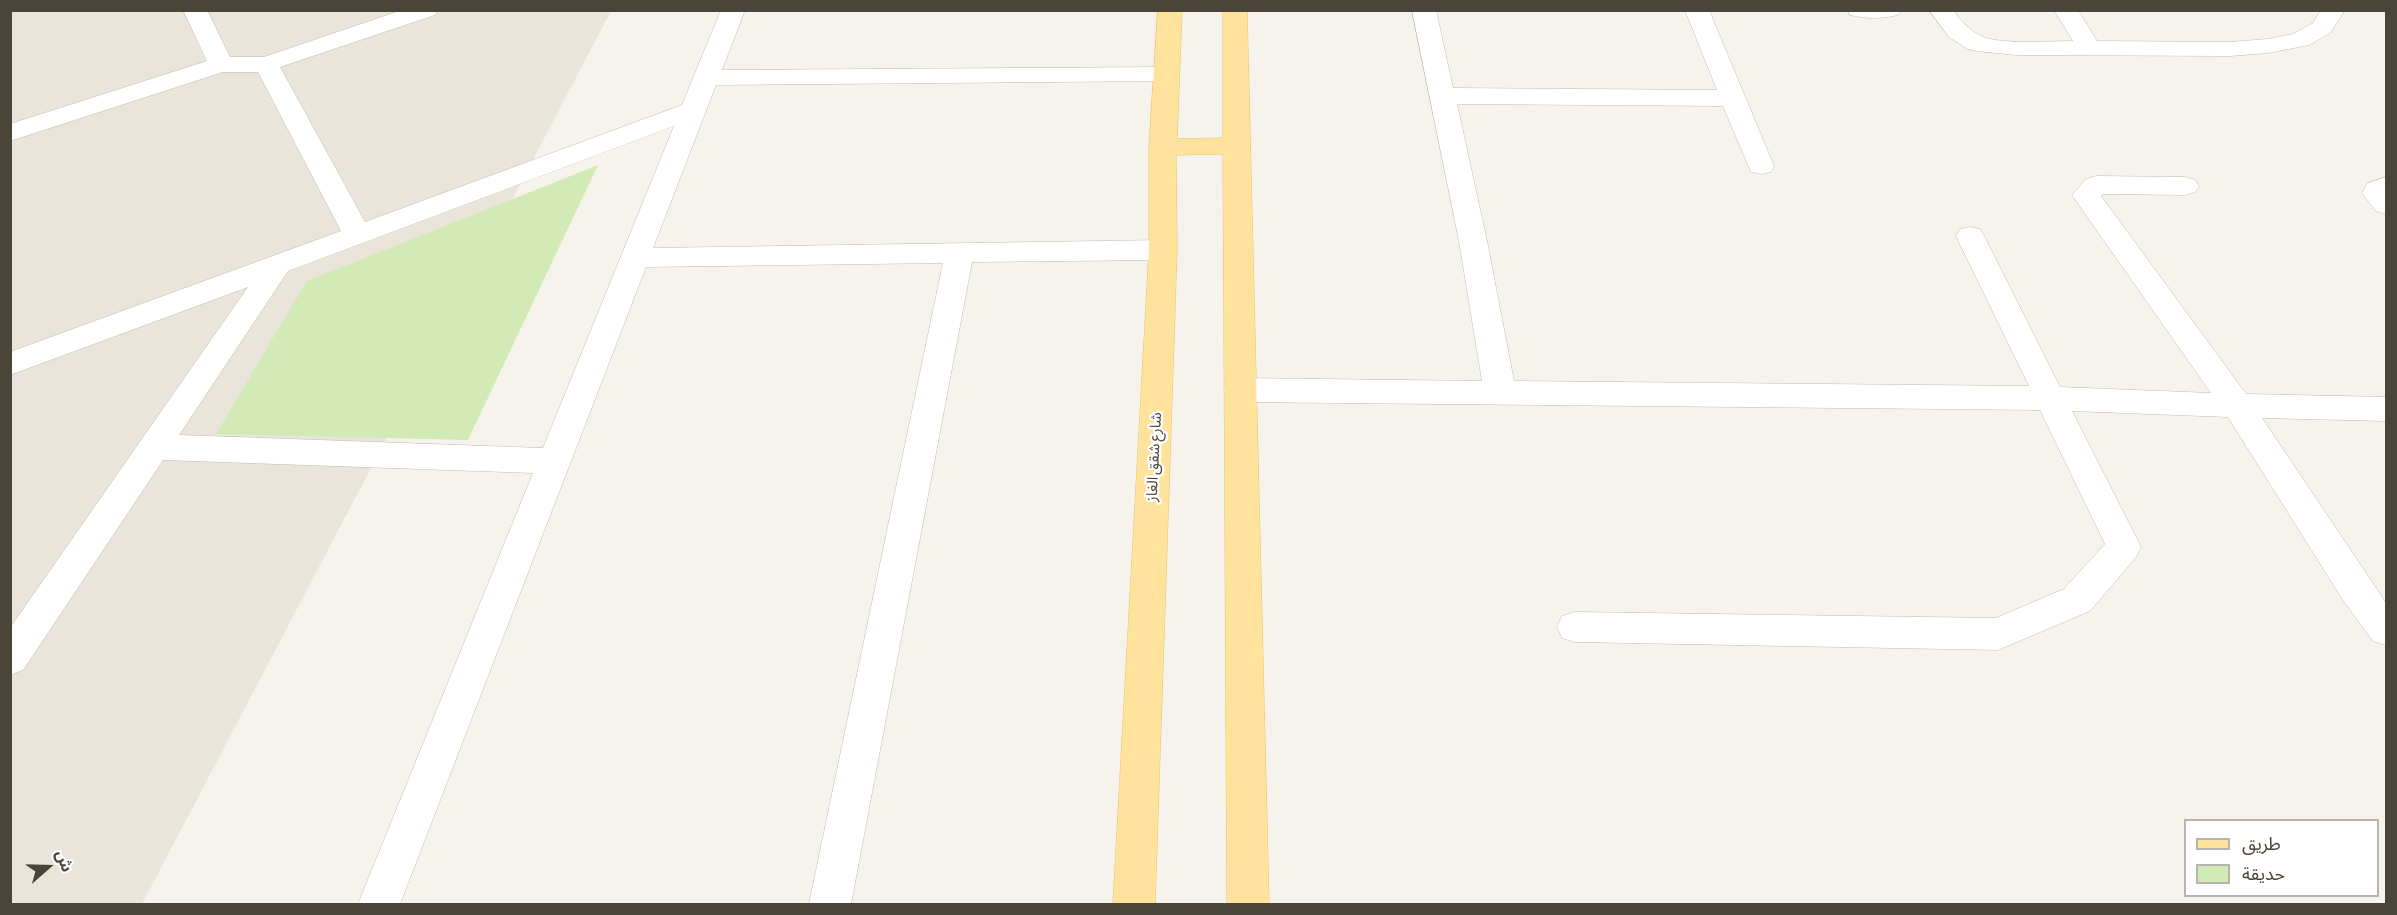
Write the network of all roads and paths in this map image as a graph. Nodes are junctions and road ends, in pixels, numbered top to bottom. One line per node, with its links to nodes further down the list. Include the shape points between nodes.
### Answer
1 (195, 10): 15 (street)
2 (427, 10): 14 (street)
3 (733, 10): 17 (street)
4 (1170, 10): 16 (main road, شارع شقق الغاز)
5 (1235, 10): 22 (main road)
6 (1424, 10): 18 (street)
7 (1697, 10): 19 (street)
8 (1858, 10): 9 (street)
9 (1890, 10)
10 (1940, 10): 13 (street, via 1958,32 1977,44)
11 (2066, 10): 13 (street)
12 (2333, 10): 13 (street, via 2322,28 2300,40 2268,46)
13 (2089, 48)
14 (266, 64): 15 (street); 28 (street)
15 (221, 65): 21 (street)
16 (1165, 74): 17 (street); 23 (main road, شارع شقق الغاز)
17 (706, 78): 20 (street)
18 (1442, 96): 19 (street); 36 (street)
19 (1734, 98): 24 (street)
20 (693, 110): 28 (street); 32 (street)
21 (10, 133)
22 (1237, 146): 23 (main road); 35 (main road)
23 (1162, 147): 30 (main road, شارع شقق الغاز)
24 (1761, 165)
25 (2185, 186): 38 (street, via 2096,185 2086,195)
26 (2386, 186): 27 (street, via 2376,194)
27 (2386, 205)
28 (358, 236): 33 (street)
29 (1970, 236): 37 (street)
30 (1163, 250): 31 (street); 47 (main road, شارع شقق الغاز)
31 (959, 253): 32 (street); 46 (street)
32 (635, 258): 41 (street)
33 (277, 266): 34 (street); 40 (street)
34 (10, 364)
35 (1239, 390): 36 (street); 48 (main road)
36 (1500, 392): 37 (street)
37 (2051, 398): 38 (street); 42 (street, via 2124,547 2077,600 1998,634)
38 (2237, 406): 39 (street); 43 (street)
39 (2386, 409)
40 (154, 447): 41 (street); 44 (street)
41 (555, 460): 45 (street)
42 (1575, 627)
43 (2386, 630)
44 (10, 659)
45 (379, 904)
46 (830, 904)
47 (1134, 904)
48 (1248, 904)

